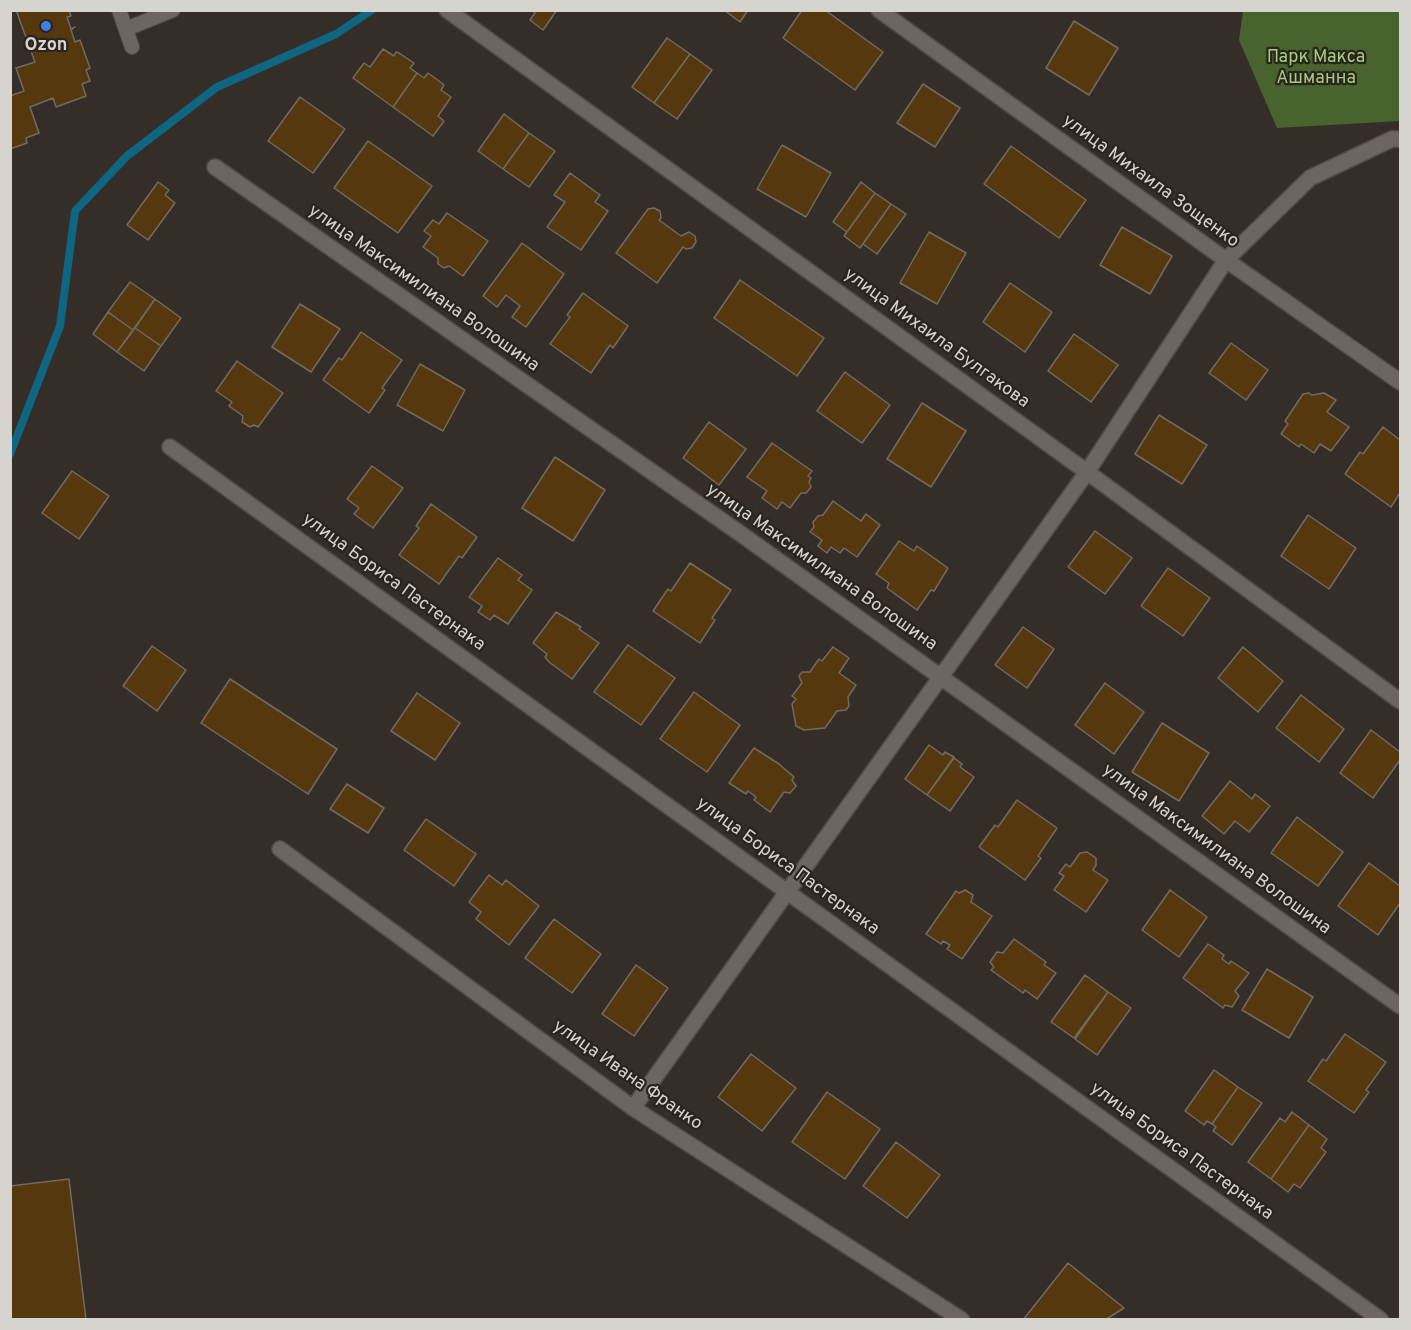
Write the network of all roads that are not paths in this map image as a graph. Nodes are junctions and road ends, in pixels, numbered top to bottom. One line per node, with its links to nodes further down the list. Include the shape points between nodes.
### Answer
1 (119, 10): 5 (lane)
2 (173, 10): 5 (lane)
3 (447, 10): 12 (street, улица Михаила Булгакова)
4 (879, 10): 9 (street, улица Михаила Зощенко)
5 (126, 29): 6 (lane)
6 (132, 47)
7 (1401, 139): 9 (street, via 1392,139 1310,178)
8 (215, 167): 13 (street, улица Максимилиана Волошина)
9 (1226, 260): 10 (street, улица Михаила Зощенко); 12 (street)
10 (1401, 382)
11 (170, 447): 16 (street, улица Бориса Пастернака)
12 (1087, 472): 13 (street); 14 (street, улица Михаила Булгакова)
13 (940, 677): 16 (street); 17 (street, улица Максимилиана Волошина)
14 (1401, 701)
15 (280, 849): 18 (street, улица Ивана Франко)
16 (787, 892): 18 (street); 20 (street, улица Бориса Пастернака)
17 (1401, 1006)
18 (633, 1108): 19 (street, улица Ивана Франко)
19 (962, 1320)
20 (1381, 1320)

